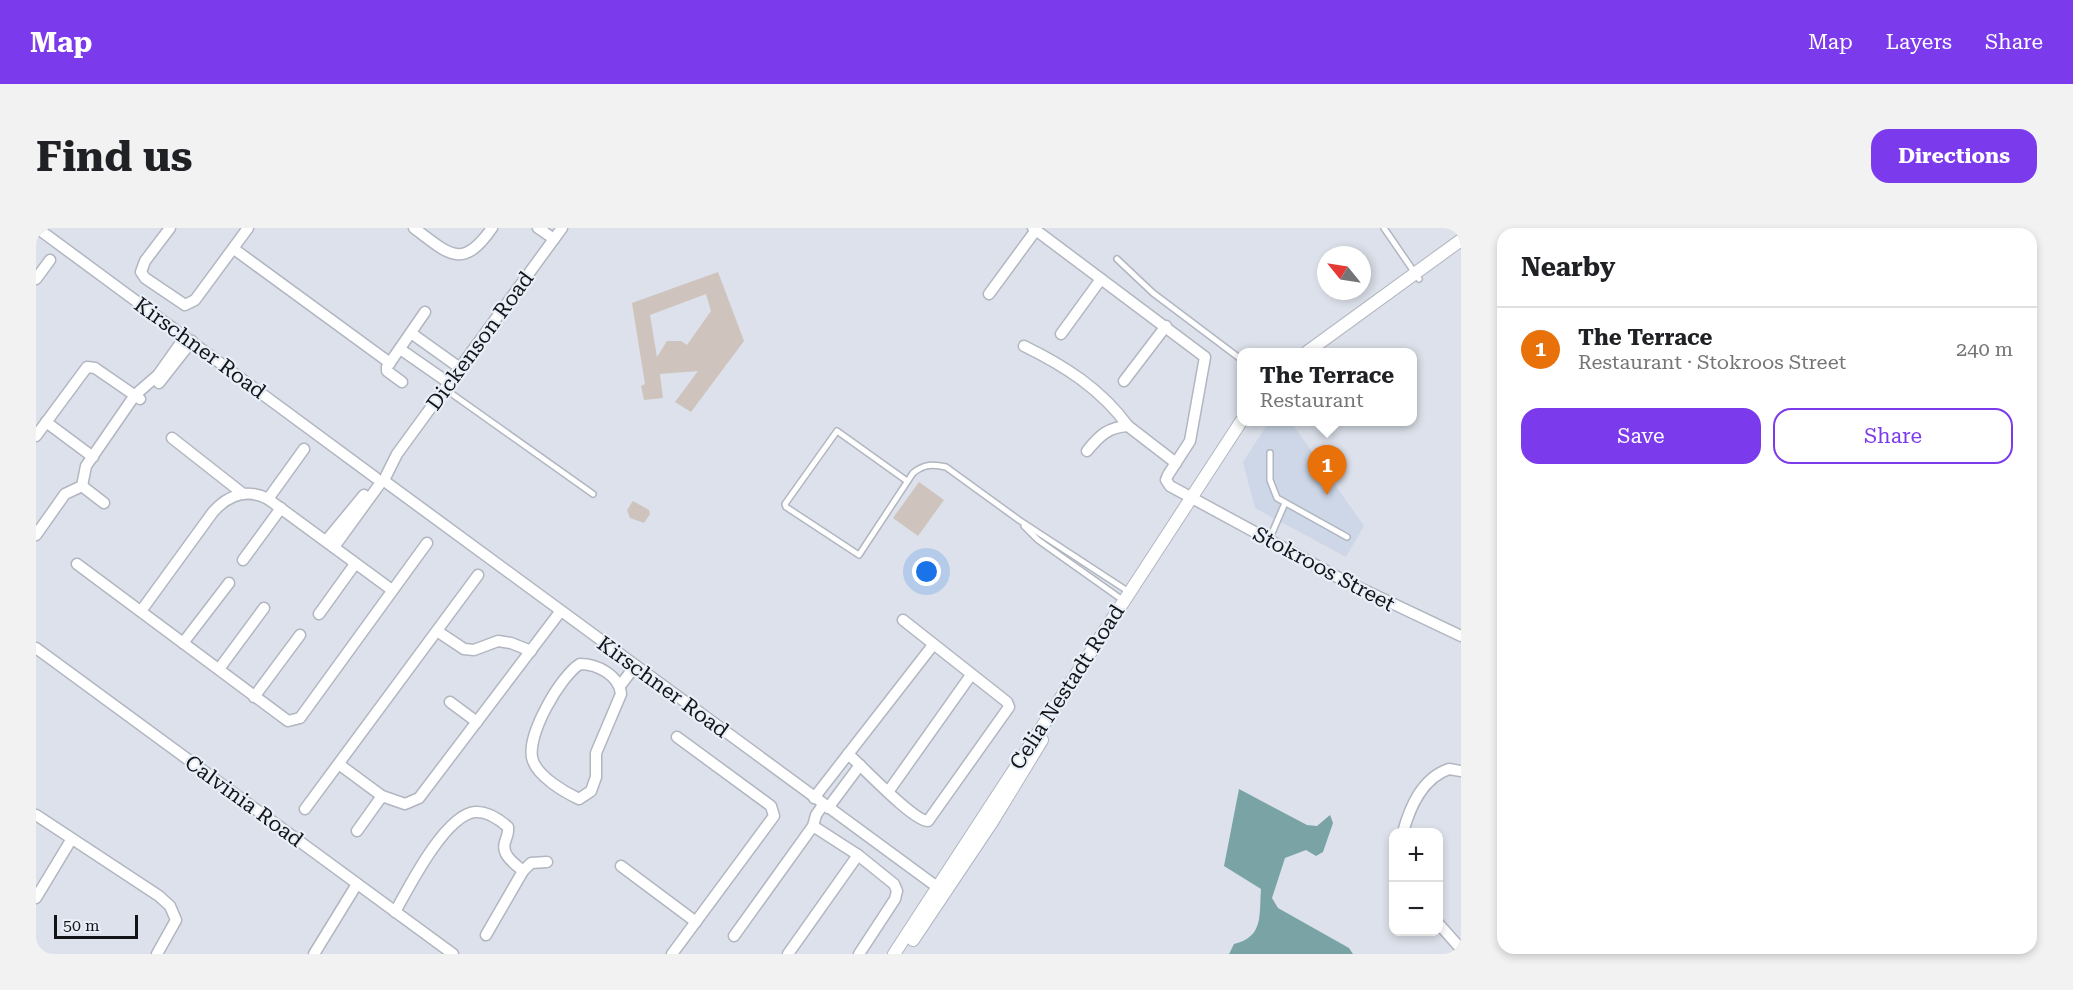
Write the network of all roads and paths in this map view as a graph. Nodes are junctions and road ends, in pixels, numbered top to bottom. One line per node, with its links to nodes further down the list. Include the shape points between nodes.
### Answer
1 (37, 228): 23 (street, Kirschner Road)
2 (170, 228): 11 (street, via 141,272 182,304 195,300)
3 (248, 228): 11 (street)
4 (414, 228): 5 (street, via 450,253 462,255 480,246)
5 (492, 228)
6 (538, 228): 9 (street)
7 (1384, 228): 15 (lane)
8 (1034, 229): 17 (street); 18 (street)
9 (557, 232): 30 (street, Dickenson Road)
10 (1461, 240): 15 (street)
11 (234, 249): 29 (street)
12 (1461, 249): 15 (street)
13 (1117, 259): 28 (lane, via 1153,293)
14 (50, 260): 16 (street)
15 (1417, 276): 25 (street); 26 (street)
16 (36, 279)
17 (1101, 279): 20 (street); 22 (street)
18 (989, 294)
19 (425, 312): 21 (street)
20 (1166, 326): 31 (street); 45 (street, via 1205,357 1190,441)
21 (411, 333): 27 (street); 30 (street)
22 (1060, 334)
23 (188, 339): 34 (street); 46 (street, Kirschner Road)
24 (1024, 346): 36 (street, via 1062,364 1089,384 1114,406)
25 (1313, 348)
26 (1323, 348)
27 (400, 349): 29 (street); 33 (street)
28 (1237, 356)
29 (390, 363): 32 (street, via 387,371)
30 (460, 368): 33 (street, Dickenson Road)
31 (1124, 381)
32 (402, 382)
33 (447, 386): 46 (street, Dickenson Road); 50 (lane)
34 (135, 399): 35 (street, via 95,368 87,367); 44 (street)
35 (46, 422): 39 (street); 44 (street)
36 (1128, 426): 42 (street, via 1101,434); 45 (street)
37 (1238, 426): 52 (street, Celia Nestadt Road)
38 (1244, 426): 52 (street, Celia Nestadt Road)
39 (36, 436)
40 (172, 438): 49 (street)
41 (304, 449): 51 (street)
42 (1087, 451)
43 (1270, 453): 54 (lane, via 1272,488)
44 (93, 457): 48 (street, via 86,466)
45 (1176, 463): 52 (street, Stokroos Street, via 1166,480)
46 (380, 477): 61 (street, Dickenson Road); 71 (street, Kirschner Road)
47 (907, 481): 47 (lane, via 837,431 785,504 859,555); 56 (lane, via 921,467 946,467)
48 (82, 486): 53 (street); 57 (street, via 65,495)
49 (242, 493): 51 (street); 70 (street, via 213,512)
50 (593, 494)
51 (268, 499): 55 (street)
52 (1191, 499): 59 (street, Stokroos Street); 68 (street, Celia Nestadt Road)
53 (104, 502)
54 (1285, 503): 58 (lane); 59 (lane)
55 (281, 508): 61 (street); 62 (street)
56 (1018, 520): 68 (lane); 68 (lane, via 1038,540)
57 (36, 536)
58 (1347, 537)
59 (1269, 540): 76 (street, Stokroos Street, via 1388,603)
60 (427, 543): 67 (street)
61 (330, 544): 64 (street)
62 (243, 560)
63 (77, 564): 70 (street)
64 (355, 564): 67 (street); 72 (street)
65 (478, 575): 74 (street)
66 (229, 583): 77 (street)
67 (392, 590): 85 (street, via 300,718 288,721)
68 (1128, 598): 108 (street, Celia Nestadt Road, via 992,822)
69 (264, 608): 82 (street)
70 (141, 611): 77 (street)
71 (560, 612): 80 (street); 81 (street, Kirschner Road)
72 (319, 614)
73 (903, 620): 78 (street)
74 (437, 630): 80 (street, via 464,649 474,650 498,641); 90 (street)
75 (300, 634): 85 (street)
76 (1461, 636)
77 (183, 643): 82 (street)
78 (933, 645): 83 (street); 89 (street)
79 (36, 648): 107 (street, Calvinia Road)
80 (531, 651): 87 (street)
81 (636, 666): 84 (street); 95 (street, Kirschner Road)
82 (219, 669): 85 (street)
83 (971, 675): 93 (street); 93 (street, via 1007,702 1007,712 928,821)
84 (620, 686): 84 (street, via 621,694 596,753 596,777 591,790 579,799 535,766 532,742 538,725 557,689 580,664 599,668)
85 (254, 697)
86 (450, 702): 87 (street)
87 (477, 722): 94 (street, via 419,798 405,804)
88 (677, 737): 111 (street, via 774,811)
89 (848, 754): 91 (street); 95 (street)
90 (340, 765): 94 (street); 97 (street)
91 (860, 765): 93 (street); 96 (street)
92 (1461, 771): 100 (street, via 1449,769 1430,780 1410,810)
93 (888, 792)
94 (382, 796): 101 (street)
95 (814, 798): 96 (street, Kirschner Road)
96 (826, 807): 99 (street, via 816,815); 108 (street, Kirschner Road)
97 (305, 809)
98 (36, 815): 102 (street)
99 (813, 826): 103 (street); 114 (street)
100 (1404, 828)
101 (357, 831)
102 (71, 840): 109 (street); 116 (street, via 170,906 176,920)
103 (858, 855): 120 (street); 121 (street, via 894,884 897,891)
104 (547, 862): 106 (street, via 531,862)
105 (621, 866): 111 (street)
106 (523, 871): 110 (street, via 505,853 508,827 487,813 467,814 431,851); 113 (street)
107 (357, 885): 110 (street, Calvinia Road); 117 (street)
108 (941, 890): 122 (street, Celia Nestadt Road); 123 (street, Celia Nestadt Road)
109 (36, 898)
110 (395, 912): 118 (street, Calvinia Road)
111 (696, 922): 119 (street)
112 (1443, 929): 115 (street)
113 (486, 935)
114 (734, 936)
115 (1461, 949)
116 (157, 954)
117 (314, 954)
118 (453, 954)
119 (672, 954)
120 (788, 954)
121 (859, 954)
122 (894, 954)
123 (903, 954)

